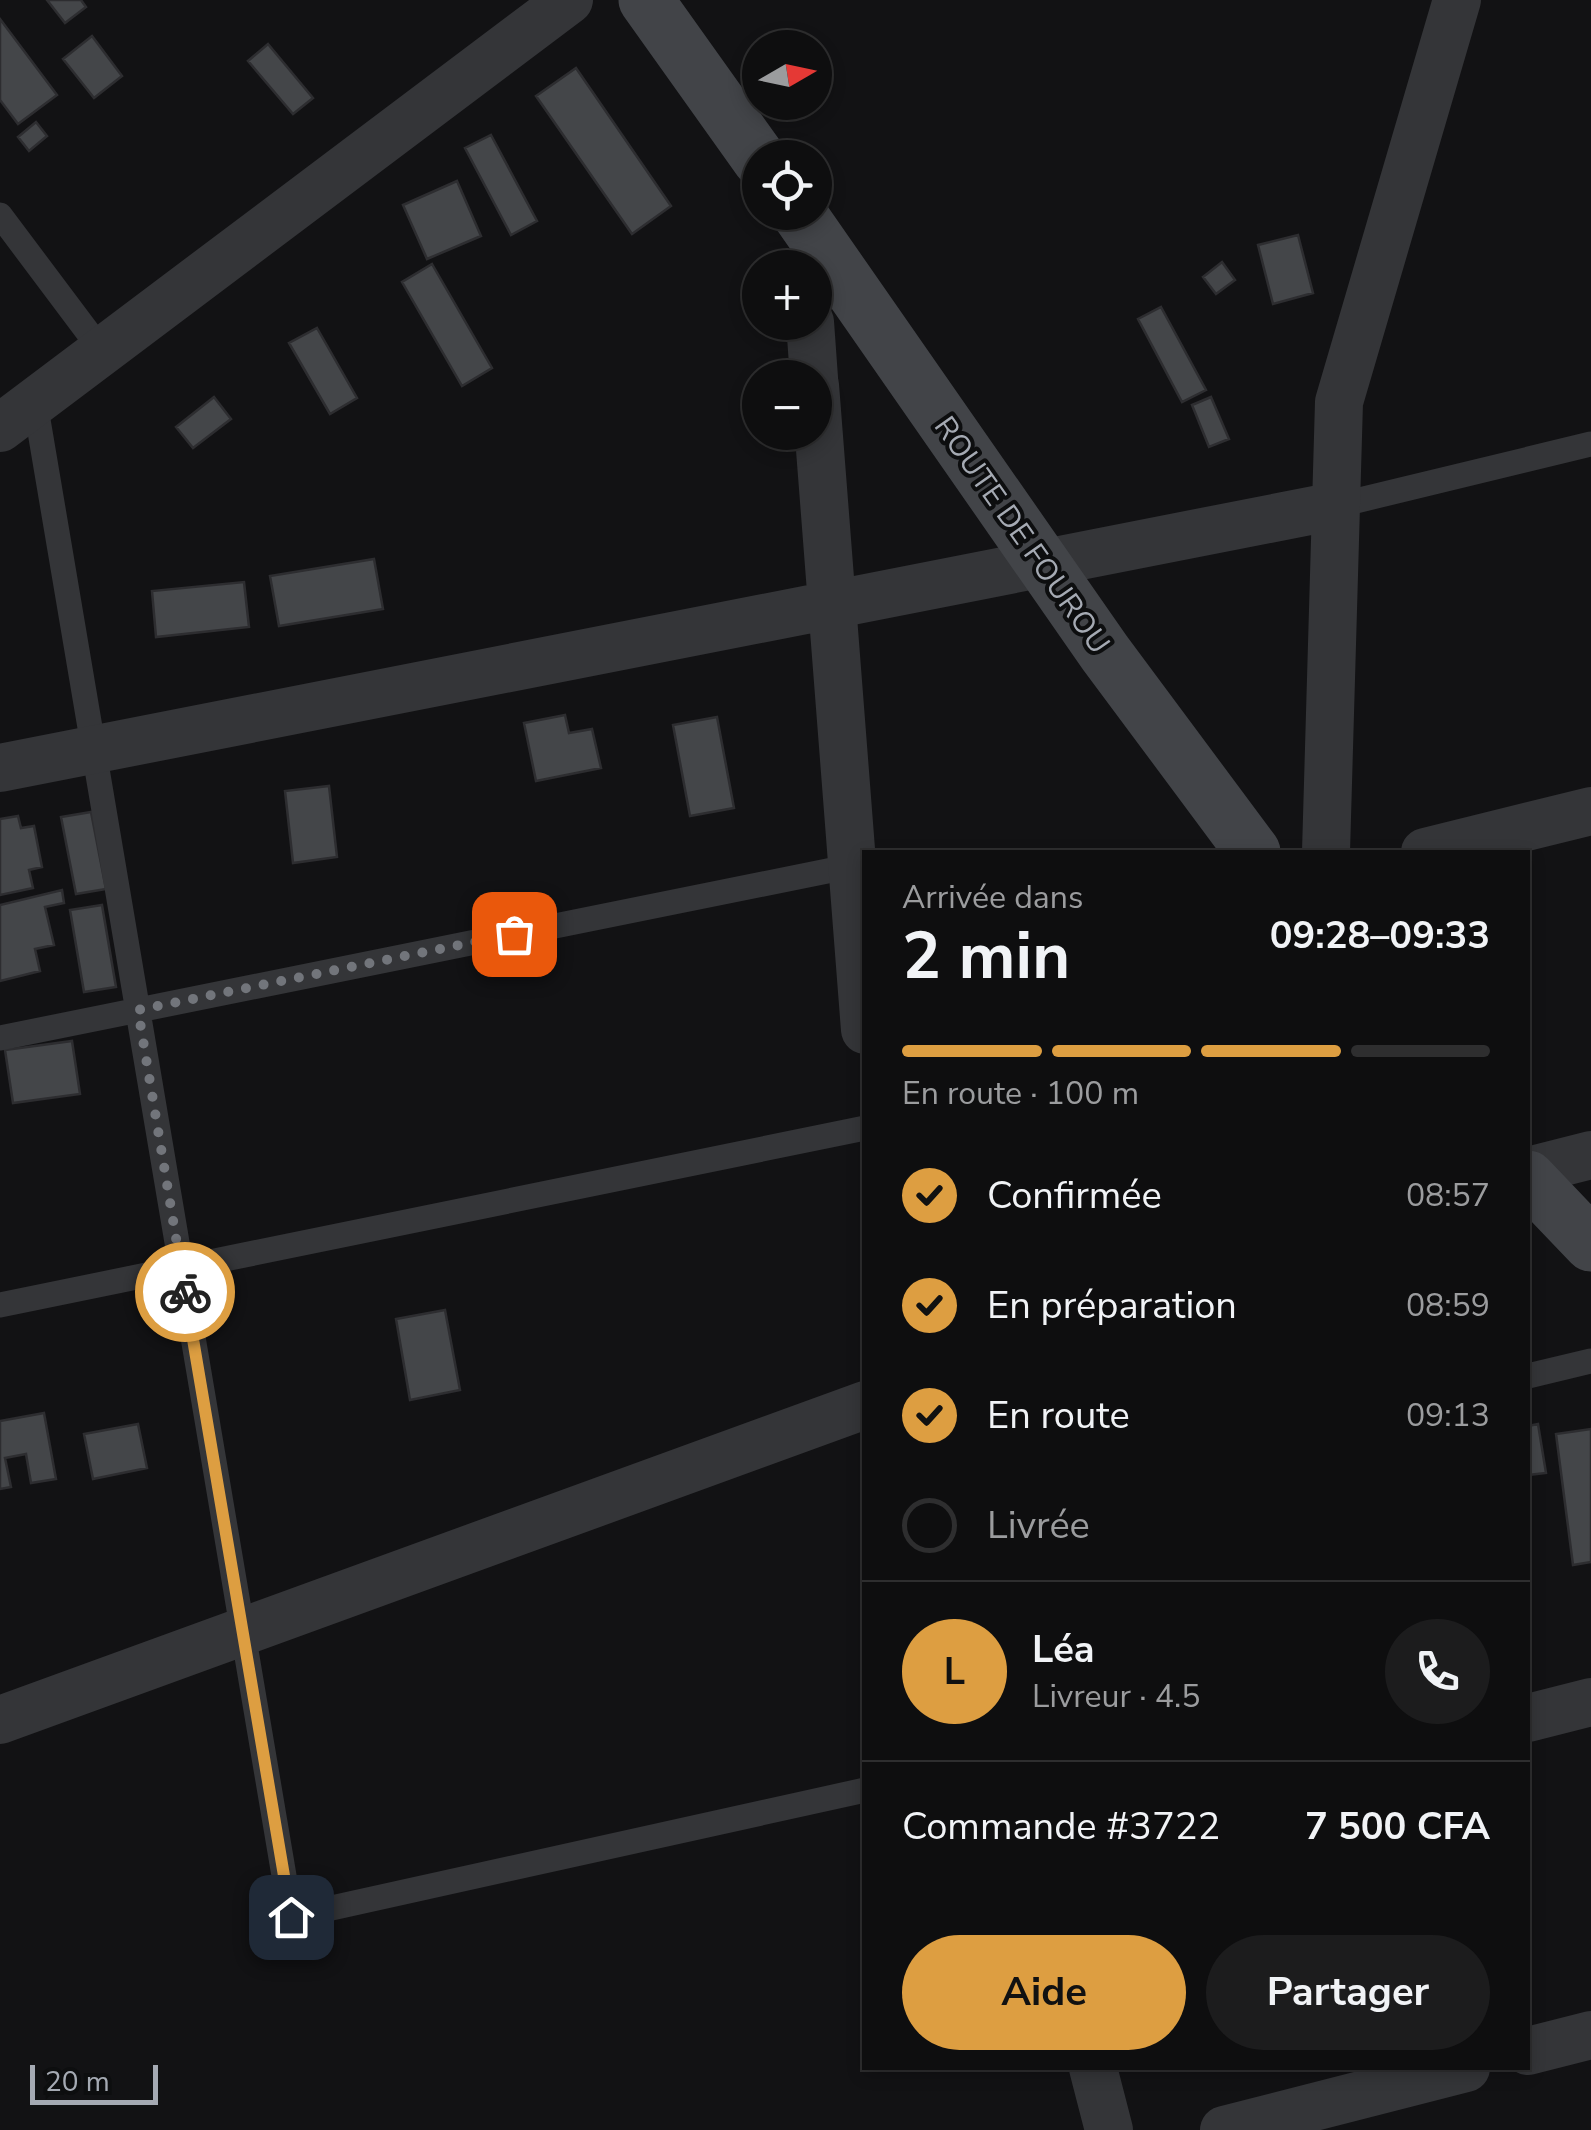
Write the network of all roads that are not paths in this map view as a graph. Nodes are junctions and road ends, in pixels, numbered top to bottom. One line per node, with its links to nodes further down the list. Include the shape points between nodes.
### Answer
1 (569, 0): 7 (street)
2 (1457, 0): 11 (street, via 1339,402)
3 (653, 2): 4 (main road)
4 (746, 140)
5 (0, 215): 7 (lane)
6 (802, 233): 12 (main road, ROUTE DE FOUROU)
7 (102, 351): 8 (street)
8 (18, 415): 14 (lane)
9 (1591, 444): 11 (lane)
10 (820, 450): 13 (street)
11 (1335, 506): 12 (street); 18 (street)
12 (1042, 564): 13 (street); 17 (main road, ROUTE DE FOUROU)
13 (832, 605): 14 (street); 20 (street)
14 (94, 750): 15 (street); 22 (lane)
15 (0, 768)
16 (1591, 811): 19 (street)
17 (1252, 850)
18 (1326, 850)
19 (1432, 850)
20 (852, 866): 21 (street); 22 (lane)
21 (862, 992)
22 (138, 1010): 23 (lane); 29 (lane)
23 (0, 1038)
24 (862, 1129): 29 (lane)
25 (1591, 1155): 26 (street)
26 (1530, 1173)
27 (1530, 1176): 28 (main road)
28 (1591, 1244)
29 (181, 1268): 30 (lane); 34 (lane)
30 (0, 1305)
31 (1591, 1361): 32 (lane)
32 (1530, 1376)
33 (862, 1406): 34 (street)
34 (243, 1632): 37 (street); 38 (lane, via 291,1917)
35 (1591, 1702): 36 (street)
36 (1530, 1717)
37 (0, 1720)
38 (862, 1791)
39 (1591, 2035): 40 (street)
40 (1530, 2051)
41 (1093, 2070): 43 (street)
42 (1458, 2070): 44 (street)
43 (1108, 2130)
44 (1224, 2130)

